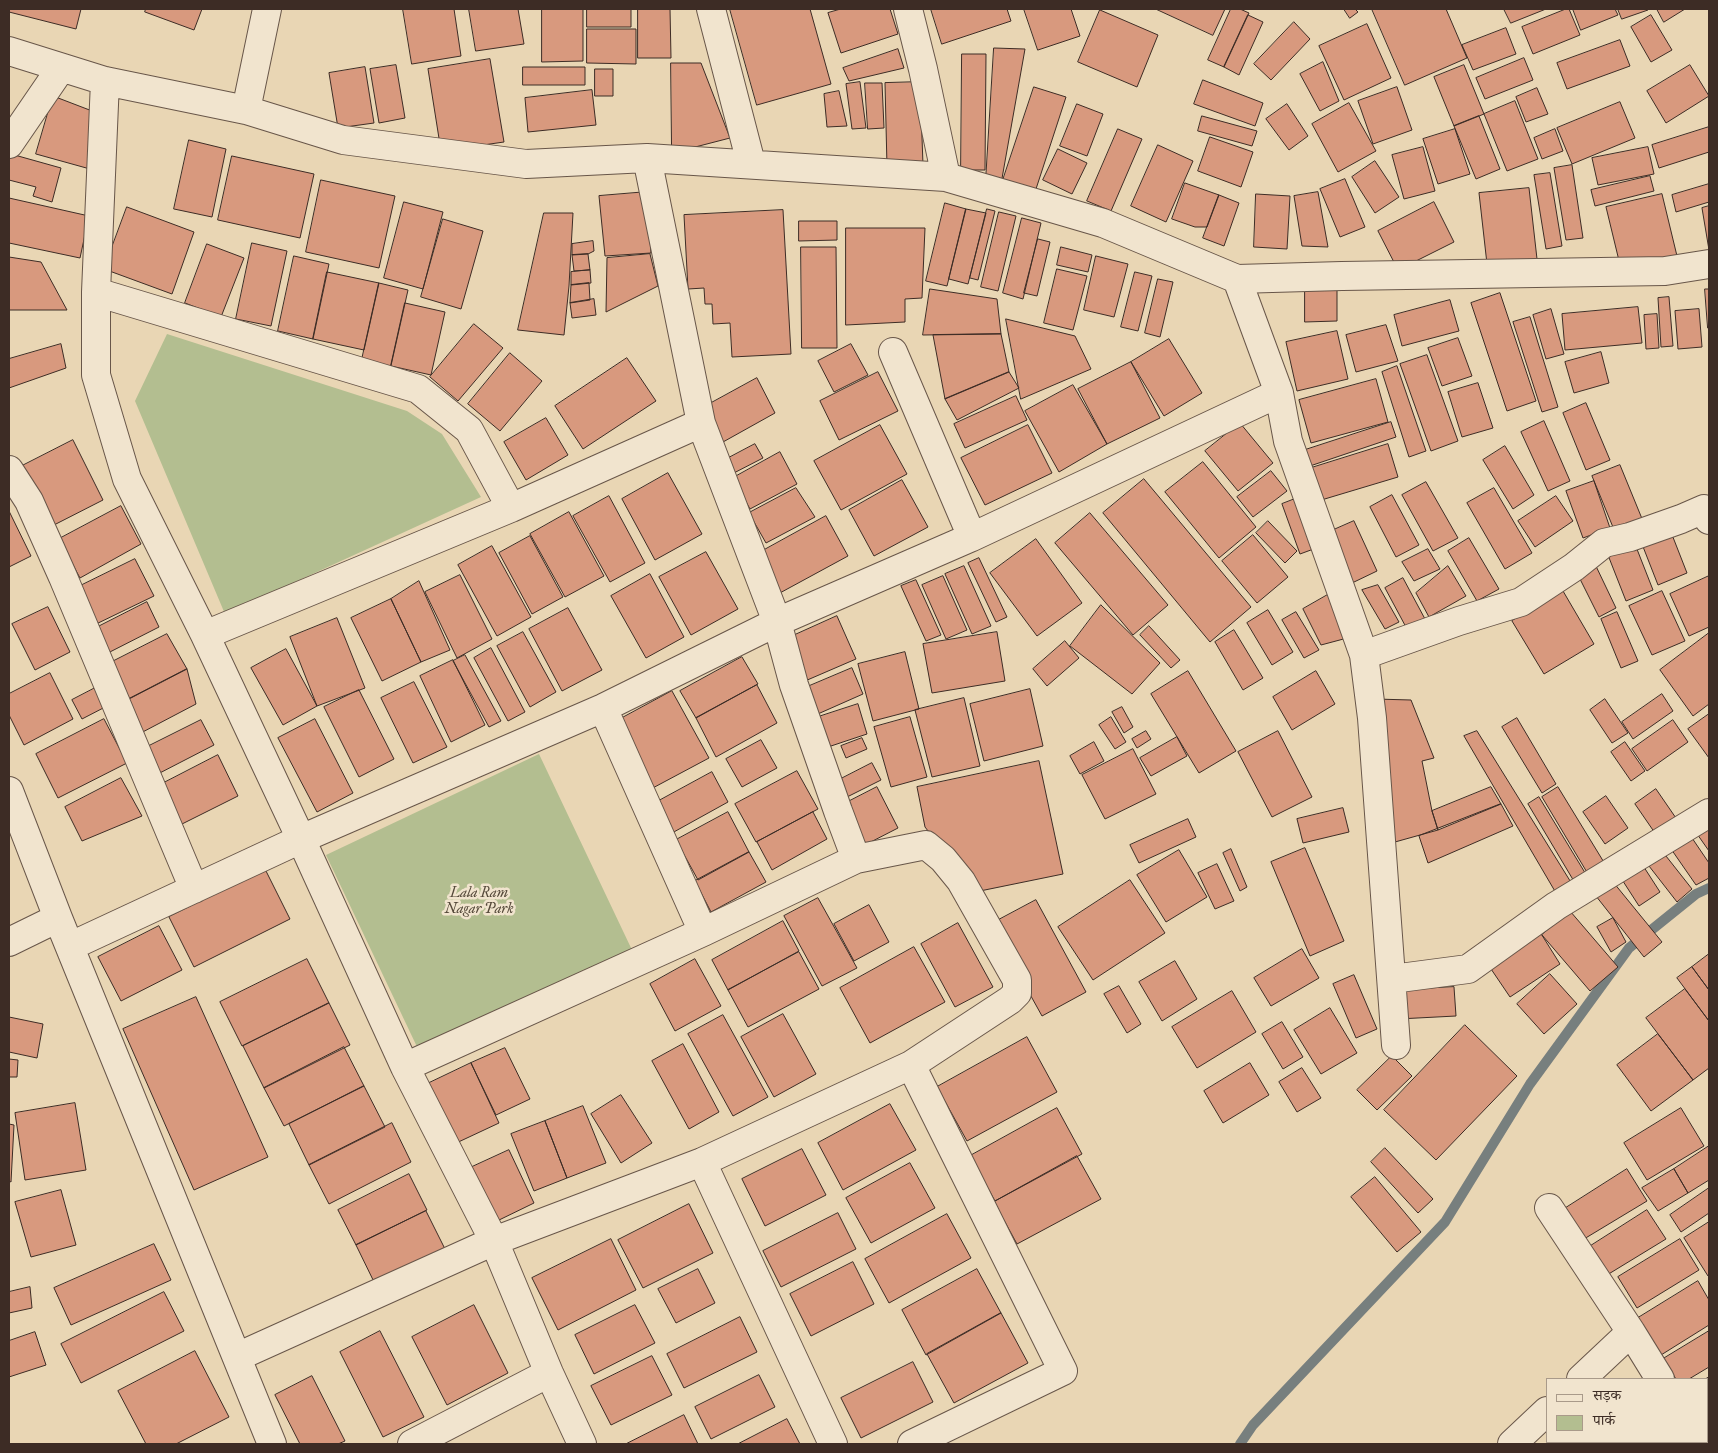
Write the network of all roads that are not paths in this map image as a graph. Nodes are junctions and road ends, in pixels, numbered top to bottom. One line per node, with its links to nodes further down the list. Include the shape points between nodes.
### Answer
1 (268, 9): 7 (street)
2 (711, 9): 10 (street)
3 (908, 9): 11 (street)
4 (9, 51): 5 (street)
5 (61, 68): 6 (street); 8 (street)
6 (105, 82): 7 (street); 14 (street)
7 (246, 110): 9 (street, via 343,140 526,164)
8 (9, 144)
9 (647, 158): 10 (street); 17 (street)
10 (751, 163): 11 (street)
11 (946, 177): 13 (street, via 1103,223)
12 (1709, 264): 13 (street, via 1665,271)
13 (1237, 279): 16 (street)
14 (96, 292): 19 (street, via 418,388 469,430); 23 (street, via 96,375 127,479)
15 (893, 352): 21 (street)
16 (1279, 393): 21 (street); 24 (street, via 1288,442)
17 (701, 423): 19 (street); 22 (street)
18 (9, 470): 30 (street, via 29,501)
19 (511, 508): 23 (street)
20 (1709, 520): 24 (street, via 1704,508 1630,537 1604,542 1574,567 1521,602)
21 (972, 537): 22 (street)
22 (777, 622): 25 (street); 29 (street, via 794,685)
23 (205, 635): 28 (street)
24 (1364, 655): 35 (street, via 1372,718)
25 (603, 708): 28 (street); 32 (street)
26 (9, 791): 31 (street)
27 (1709, 813): 35 (street, via 1556,906 1468,969)
28 (302, 839): 30 (street); 38 (street)
29 (856, 859): 32 (street); 37 (street, via 926,845 961,881 1017,980 1017,993 1010,1000)
30 (194, 889): 34 (street)
31 (58, 918): 33 (street); 34 (street)
32 (703, 932): 38 (street)
33 (9, 942)
34 (71, 946): 43 (street)
35 (1392, 979): 36 (street)
36 (1396, 1045)
37 (911, 1065): 39 (street); 52 (street, via 1063,1371)
38 (405, 1067): 41 (street)
39 (702, 1162): 41 (street); 51 (street)
40 (1549, 1208): 42 (street)
41 (494, 1241): 43 (street); 44 (street)
42 (1631, 1332): 45 (street); 46 (street)
43 (237, 1357): 48 (street)
44 (549, 1373): 49 (street); 50 (street)
45 (1582, 1378)
46 (1659, 1378)
47 (1546, 1412): 53 (street)
48 (272, 1444)
49 (412, 1444)
50 (582, 1444)
51 (833, 1444)
52 (912, 1444)
53 (1512, 1444)

